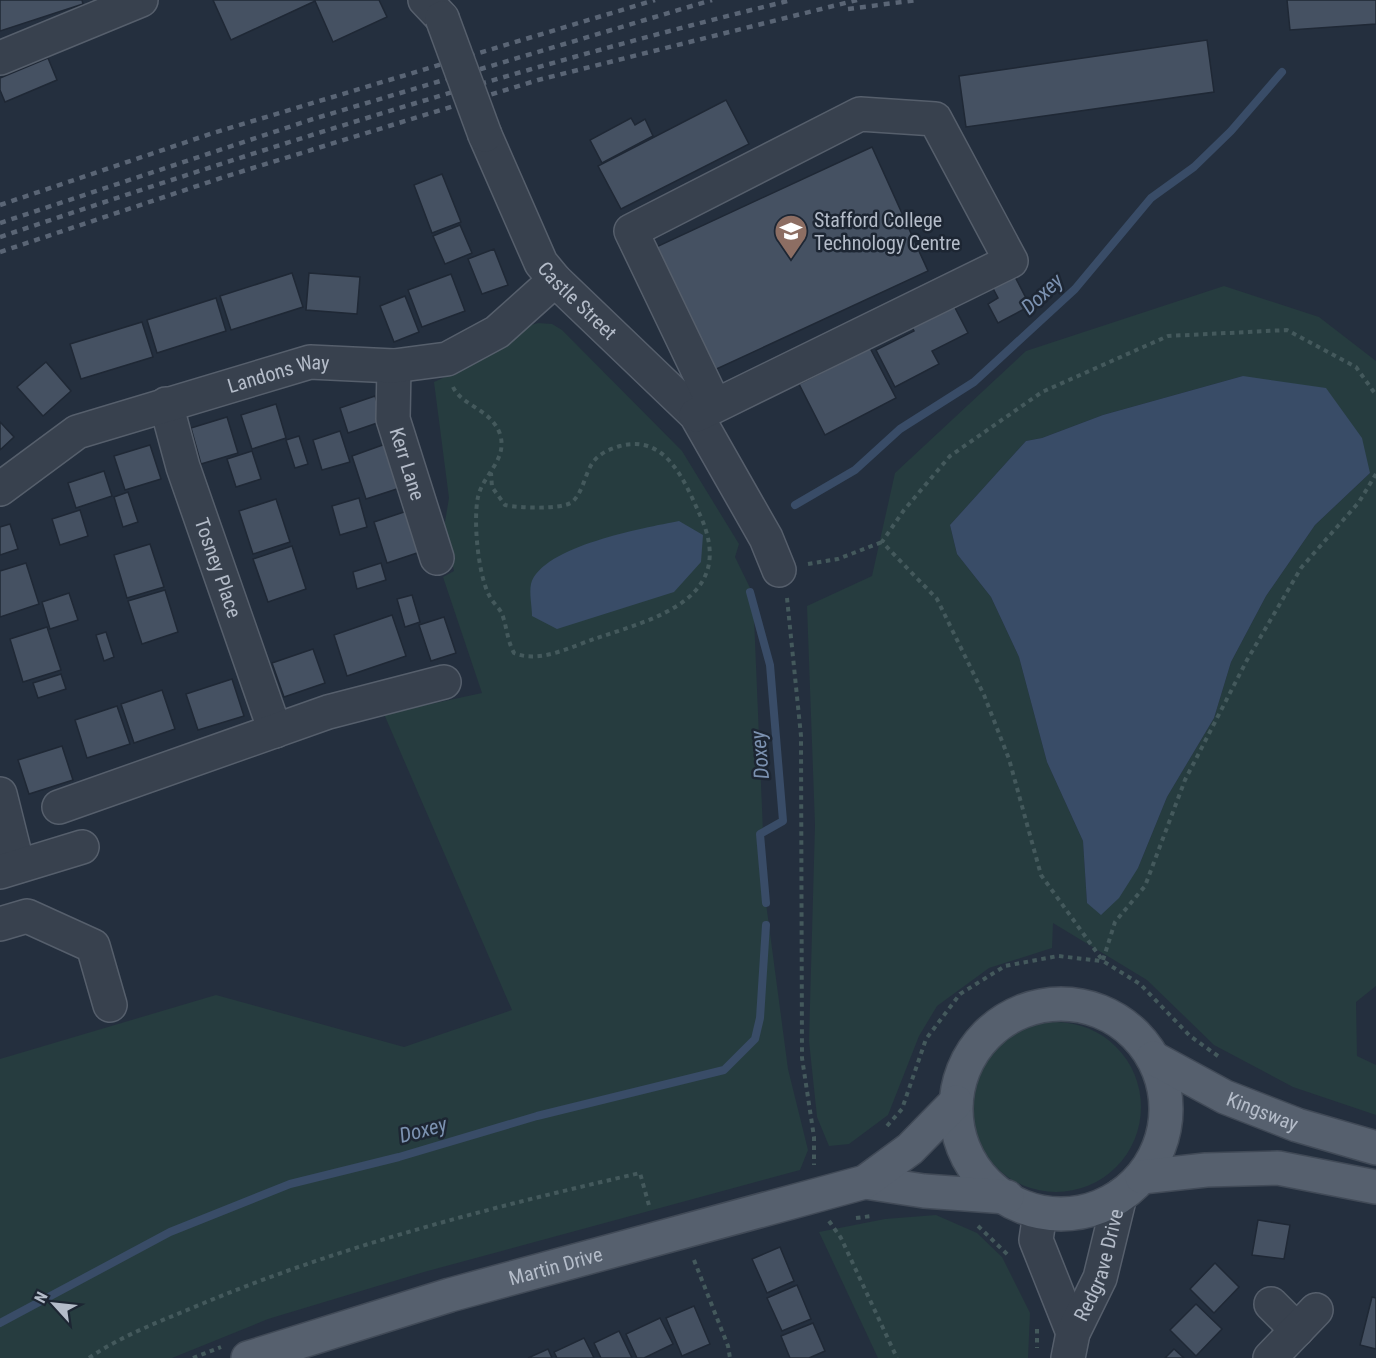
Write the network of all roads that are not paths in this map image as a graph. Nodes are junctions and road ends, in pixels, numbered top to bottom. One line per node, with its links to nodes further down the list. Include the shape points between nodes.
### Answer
1 (141, 0): 3 (street)
2 (433, 9): 4 (street, Castle Street, bridge, via 540,263)
3 (0, 58)
4 (555, 280): 5 (street, Landons Way, via 497,332 447,359); 7 (street, Castle Street)
5 (394, 366): 6 (street, Landons Way, via 310,362); 9 (street, Kerr Lane, via 393,419)
6 (166, 404): 8 (street, Landons Way, via 77,432); 12 (street, Tosney Place, via 183,467)
7 (705, 410): 7 (street, via 1011,261 934,119 860,114 631,231); 10 (street, Castle Street)
8 (0, 489)
9 (437, 558)
10 (779, 570)
11 (444, 682): 12 (street)
12 (275, 730): 14 (street)
13 (0, 794): 16 (street)
14 (59, 807)
15 (82, 848): 16 (street)
16 (9, 869)
17 (0, 924): 18 (street, via 27,916 93,946)
18 (110, 1005)
19 (1153, 1058): 20 (main road, Kingsway, via 1124,1023 1098,1009 1064,1003 1031,1006 1005,1018 979,1041 960,1075); 21 (main road, Kingsway, via 1226,1097 1296,1125); 23 (main road, Kingsway, via 1166,1095 1165,1124 1158,1151)
20 (956, 1102): 22 (main road, Martin Drive, via 910,1149); 25 (main road, Kingsway, via 961,1146 984,1183)
21 (1376, 1148)
22 (865, 1182): 25 (main road, Martin Drive); 29 (main road, Martin Drive, via 450,1295)
23 (1131, 1186): 24 (main road, Kingsway, via 1206,1170 1278,1168); 26 (main road, Kingsway, via 1095,1209 1069,1215); 28 (street, Redgrave Drive, via 1100,1278)
24 (1376, 1187)
25 (1006, 1197): 26 (main road, Kingsway)
26 (1040, 1213): 28 (street, Redgrave Drive, via 1036,1240)
27 (1272, 1304): 30 (street, via 1307,1320)
28 (1070, 1345)
29 (248, 1358)
30 (1270, 1358)

